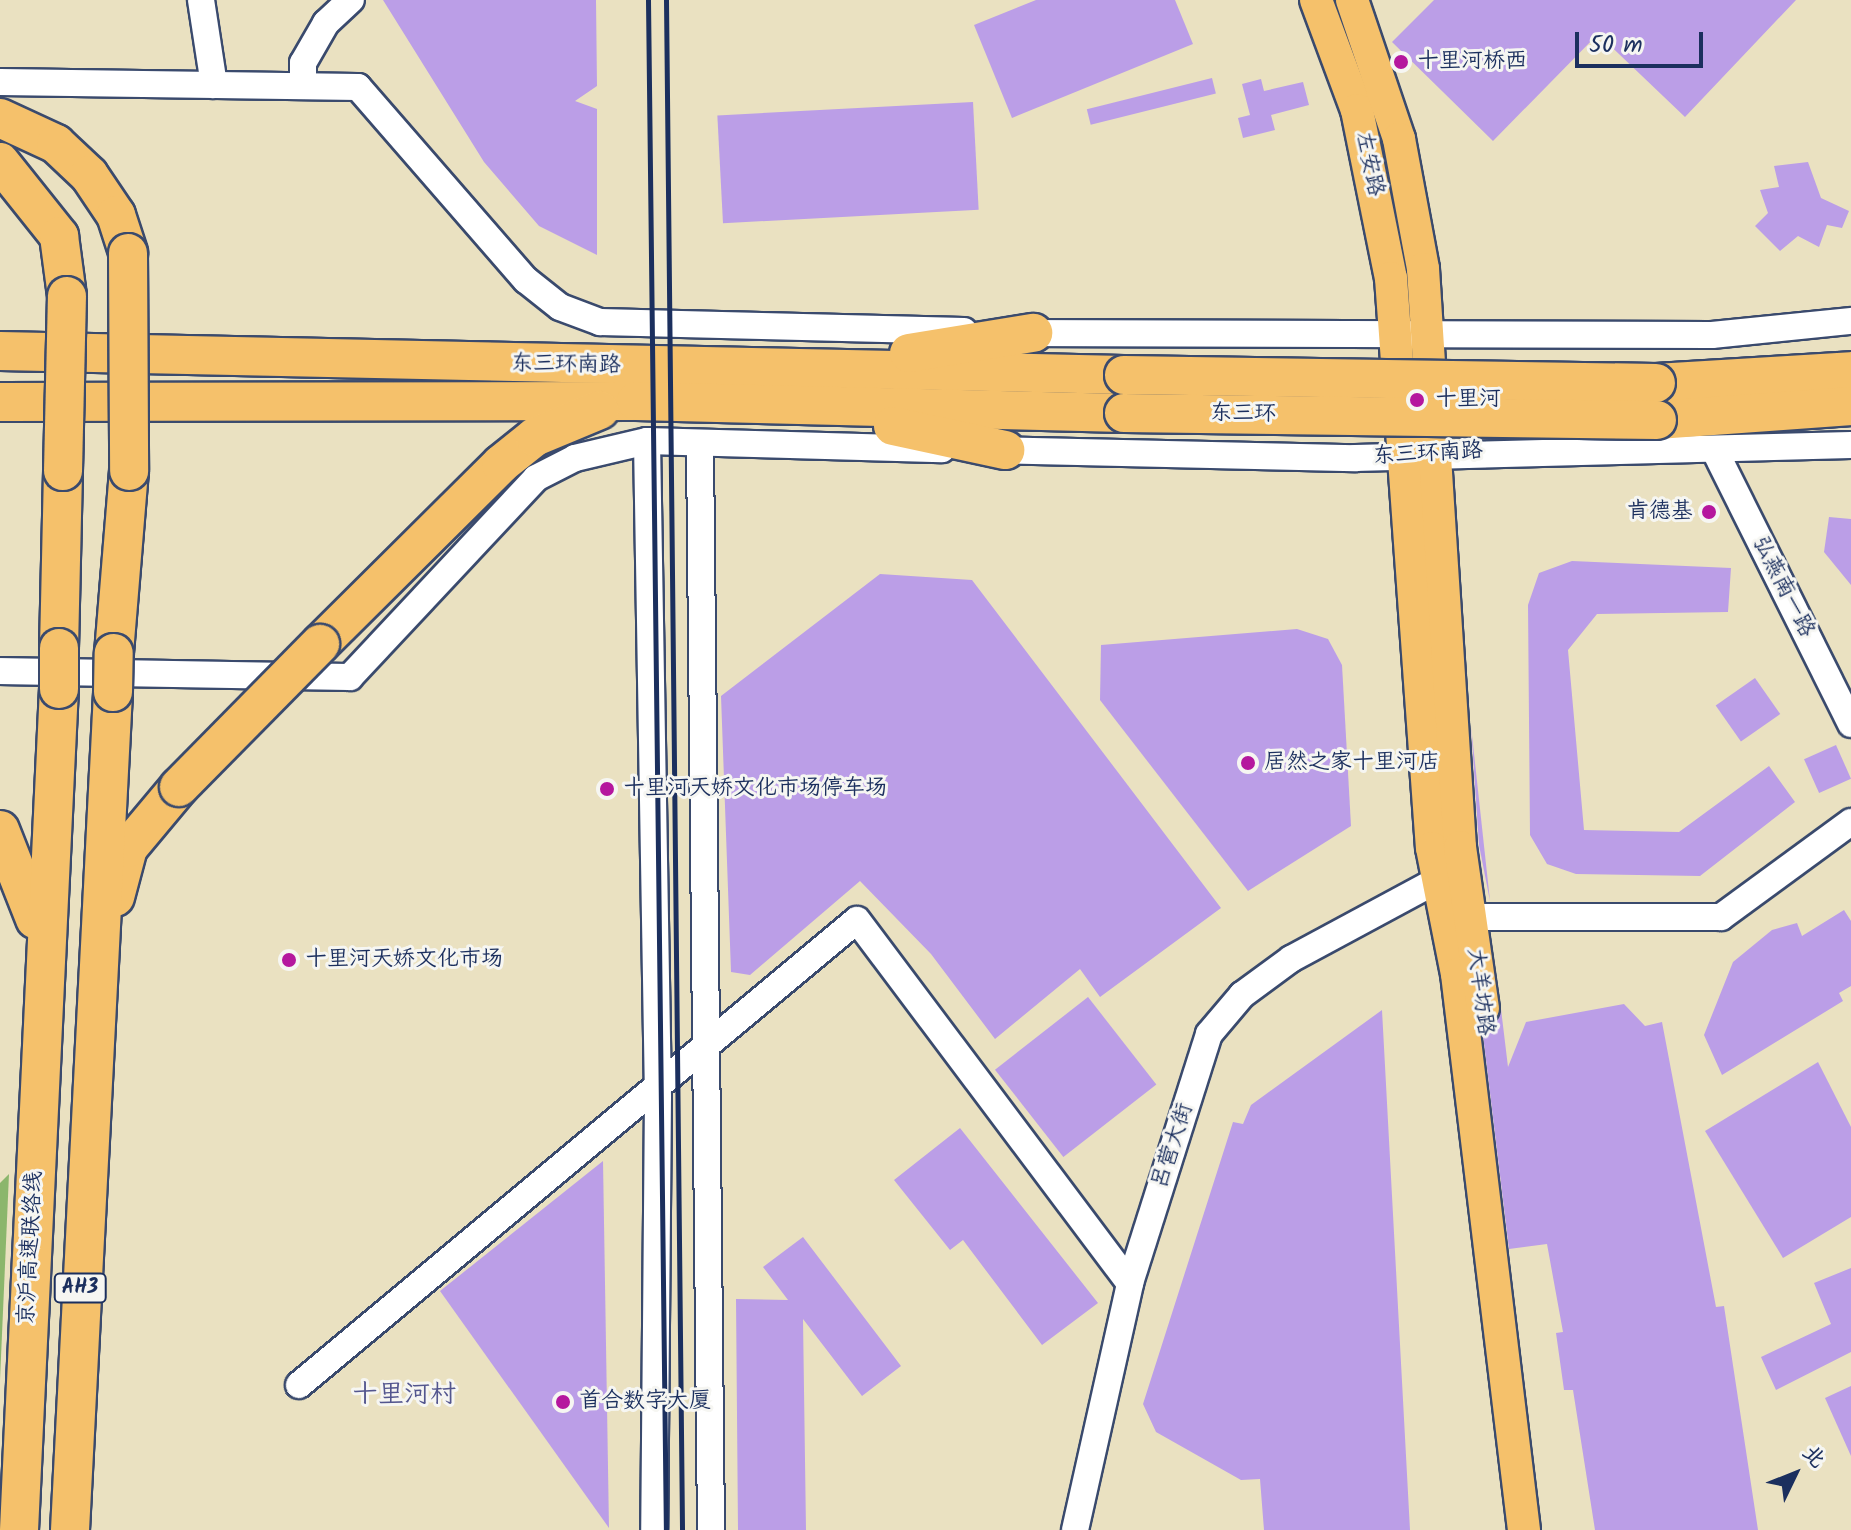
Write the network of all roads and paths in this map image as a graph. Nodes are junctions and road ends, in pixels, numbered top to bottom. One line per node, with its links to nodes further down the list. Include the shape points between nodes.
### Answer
1 (201, 0): 6 (street)
2 (351, 0): 7 (street, via 326,23 303,63)
3 (1316, 0): 12 (main road, 左安路, via 1357,110)
4 (1352, 0): 12 (main road, 左安路, via 1399,139)
5 (0, 82): 6 (street)
6 (214, 85): 7 (street)
7 (303, 86): 11 (street, via 358,87 526,280 560,307 600,322)
8 (0, 118): 37 (highway, bridge, via 56,144 89,175 116,215 128,253 129,471)
9 (0, 162): 36 (highway, bridge, via 59,236 67,296 59,689)
10 (1851, 321): 12 (street, via 1712,335)
11 (1033, 333): 12 (street); 14 (highway)
12 (1412, 335): 27 (main road, 大羊坊路); 28 (main road, 大羊坊路); 29 (street)
13 (3, 350): 14 (highway, 东三环南路)
14 (806, 369): 16 (highway, 东三环南路)
15 (1851, 371): 19 (highway, 东三环)
16 (1124, 375): 19 (highway, 东三环, bridge)
17 (636, 401): 18 (highway, 东三环南路); 21 (highway, 东三环); 37 (highway, bridge, via 573,417 535,437 179,787 128,848)
18 (11, 402)
19 (1657, 402): 20 (highway, 东三环); 21 (highway, 东三环, bridge, via 1124,413)
20 (1851, 406)
21 (808, 407): 25 (highway)
22 (647, 441): 24 (street, 东三环南路); 30 (street, 东三环南路, via 613,444 536,478 350,677); 39 (street)
23 (1851, 445): 26 (street, 东三环南路)
24 (700, 446): 25 (street, 东三环南路); 38 (street)
25 (1005, 450): 29 (street, 东三环南路)
26 (1715, 451): 27 (street, 东三环南路); 31 (street, 弘燕南一路)
27 (1448, 452): 28 (street, 东三环南路); 35 (main road, 大羊坊路)
28 (1406, 454): 29 (street, 东三环南路); 34 (main road, 大羊坊路)
29 (1371, 456)
30 (0, 671)
31 (1851, 724)
32 (1851, 822): 35 (street, via 1721,917)
33 (0, 830): 36 (highway, via 29,890)
34 (1438, 880): 40 (street, 吕营大街, via 1291,959 1217,1020); 47 (main road, 大羊坊路, via 1457,974)
35 (1471, 917): 48 (main road, 大羊坊路)
36 (44, 967): 42 (highway, 京沪高速联络线 / AH3)
37 (89, 1046): 43 (highway, AH3)
38 (706, 1052): 39 (street); 40 (street, via 857,920); 45 (street)
39 (658, 1088): 41 (street); 44 (street)
40 (1130, 1283): 46 (street, 吕营大街)
41 (299, 1385)
42 (19, 1530)
43 (70, 1530)
44 (654, 1530)
45 (711, 1530)
46 (1075, 1530)
47 (1524, 1530)
48 (1543, 1530)

